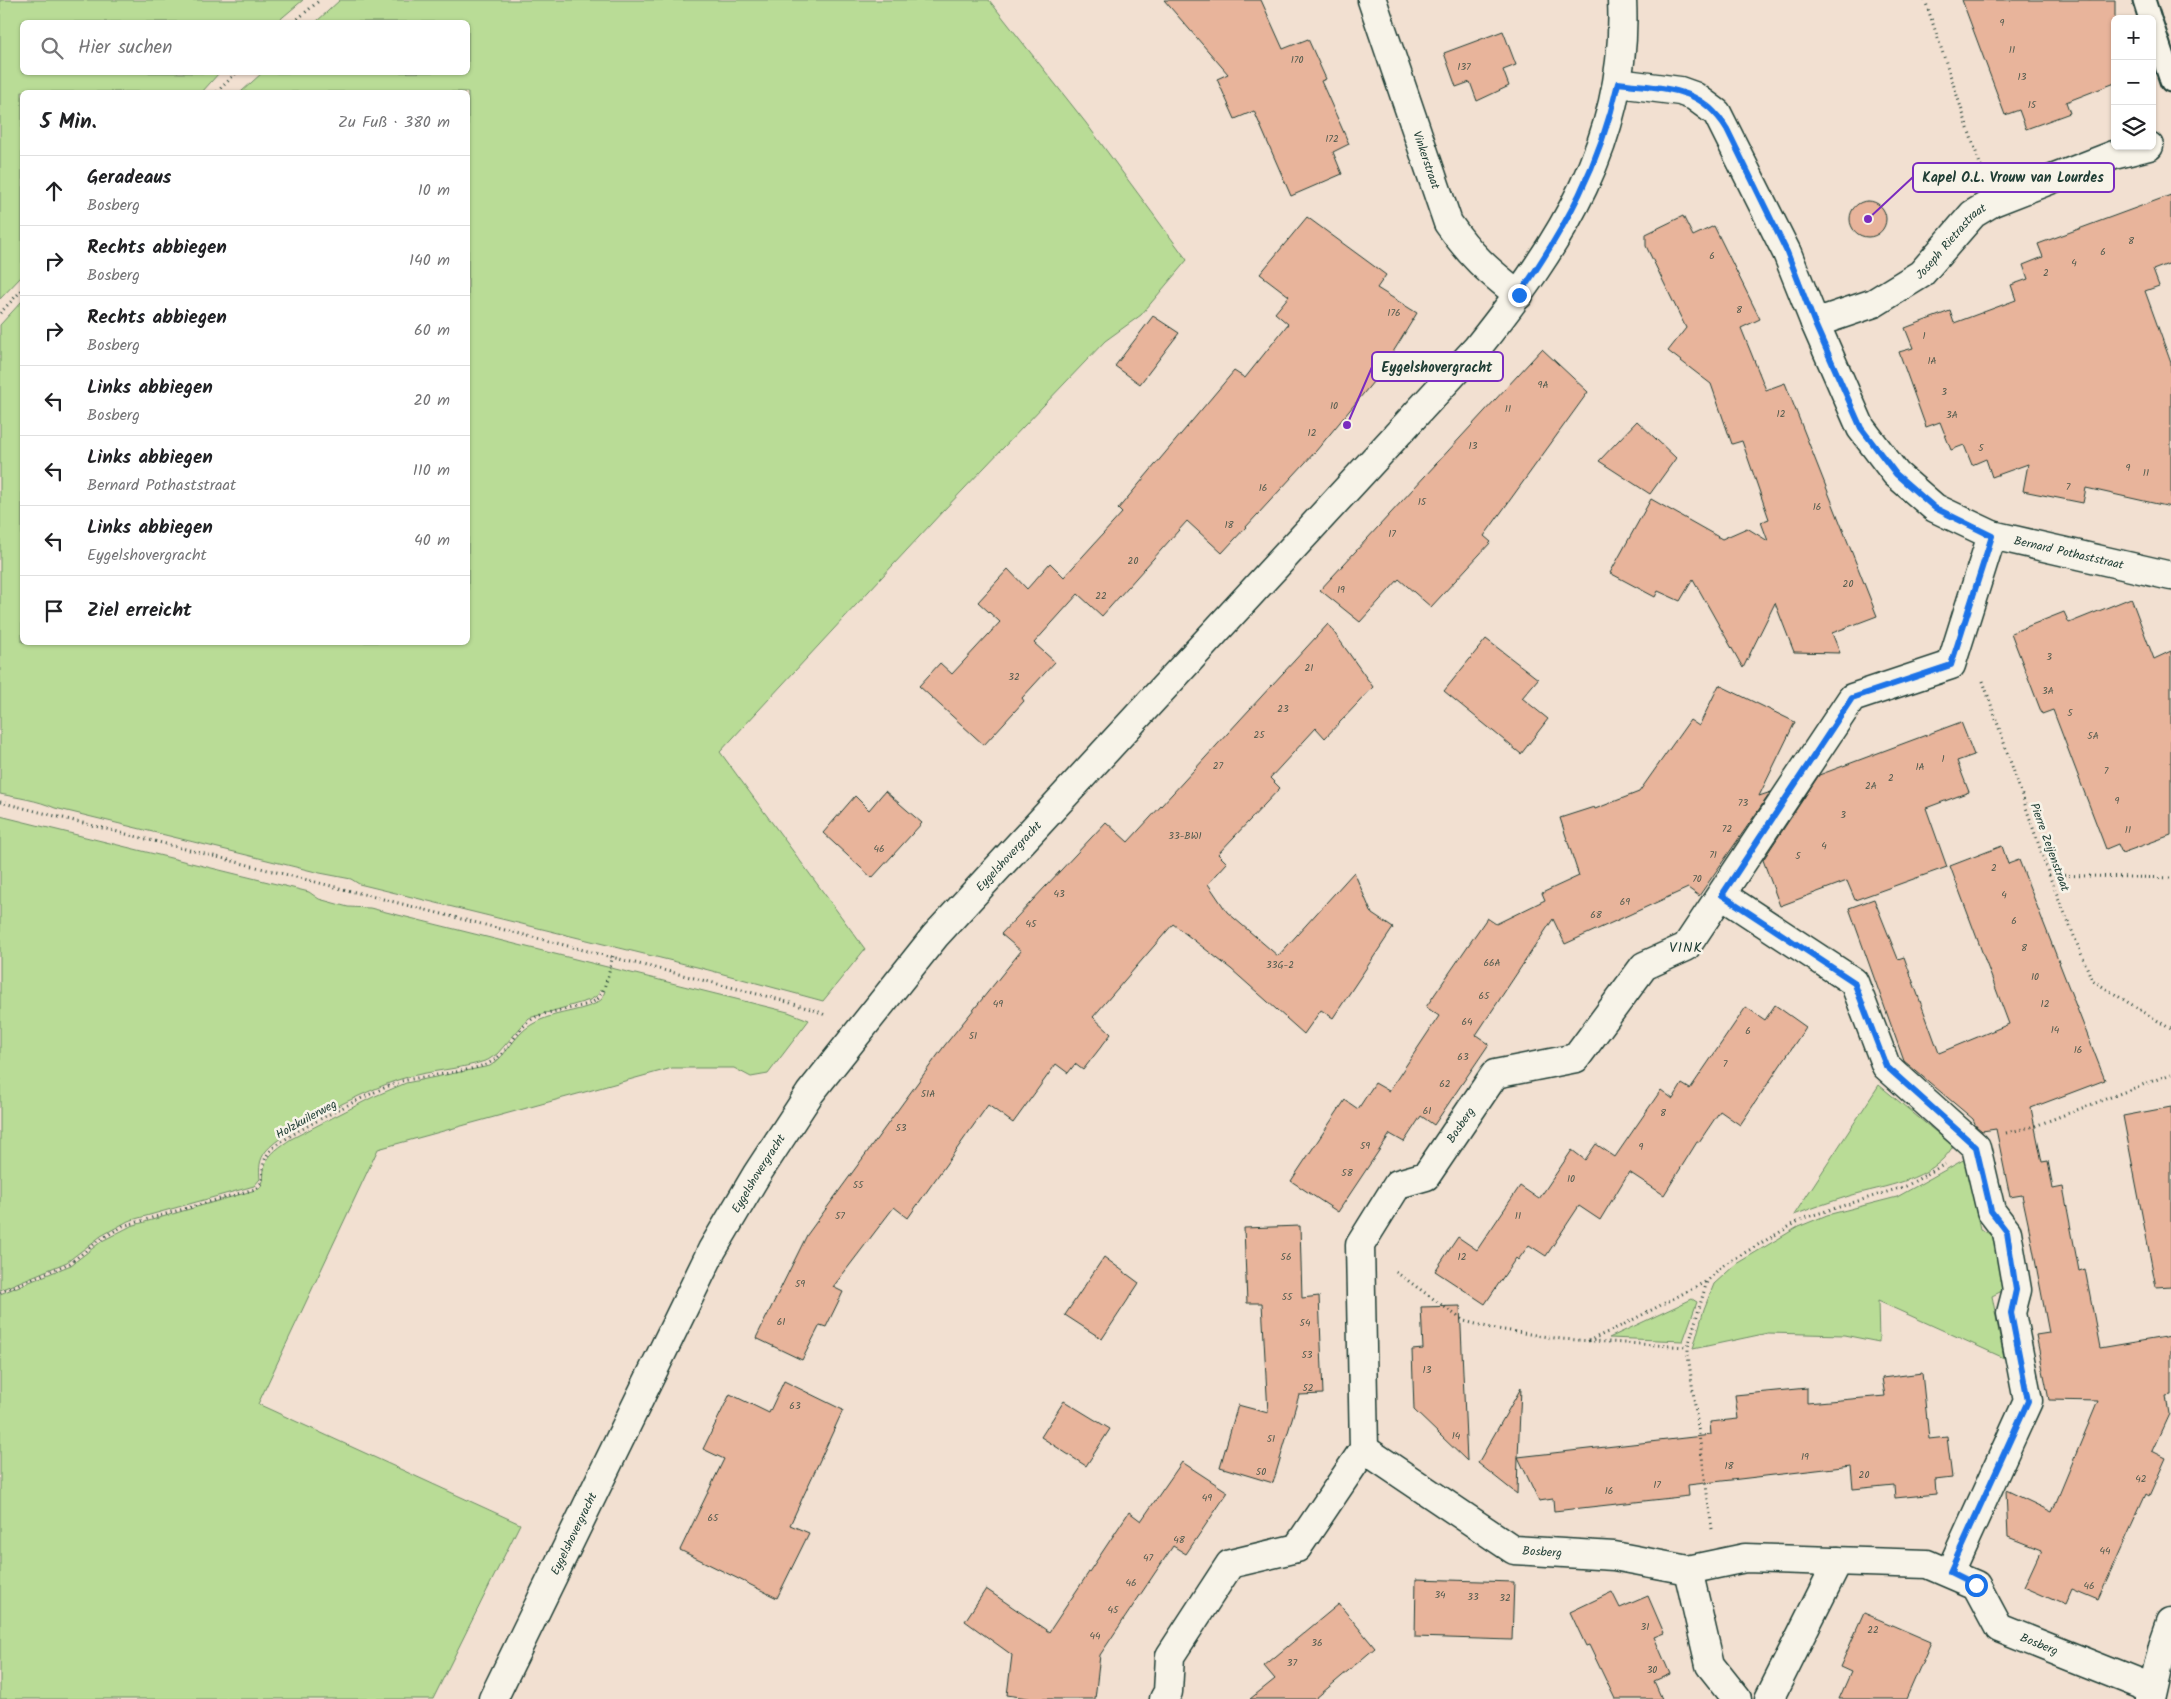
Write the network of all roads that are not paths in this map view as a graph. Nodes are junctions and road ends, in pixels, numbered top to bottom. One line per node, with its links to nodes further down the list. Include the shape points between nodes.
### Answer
1 (1372, 0): 11 (street, Vinkerstraat, via 1448,222 1485,269)
2 (1622, 0): 7 (street, Eygelshovergracht)
3 (2144, 0): 4 (lane)
4 (2149, 15)
5 (2156, 36): 6 (lane)
6 (2171, 81)
7 (1618, 83): 11 (street, Eygelshovergracht, via 1593,169 1560,234); 12 (street, Bernard Pothaststraat, via 1680,91 1694,96 1717,113 1787,252)
8 (2171, 140): 9 (street)
9 (2156, 144)
10 (2133, 150): 12 (street, Joseph Rietrastraat, via 1993,202 1973,214 1921,274 1874,303)
11 (1519, 295): 22 (street, Eygelshovergracht, via 1477,348 935,936 810,1093 712,1250)
12 (1815, 324): 13 (street, Bernard Pothaststraat, via 1861,428 1896,474 1935,508)
13 (1992, 536): 14 (street, Bernard Pothaststraat); 15 (street, Bosberg, via 1951,665 1852,698)
14 (2171, 576)
15 (1722, 895): 16 (street, Bosberg, via 1686,947 1644,966 1576,1058 1495,1074 1426,1176 1398,1184 1360,1246); 19 (street, via 1854,982 1886,1066 1976,1147 1991,1211 2007,1232 2016,1290 2011,1313 2028,1401)
16 (1364, 1449): 18 (street, Bosberg, via 1514,1550 1614,1556); 23 (street, via 1297,1548 1230,1564 1170,1656 1168,1692)
17 (1838, 1561): 18 (street, Bosberg, via 1745,1558); 19 (street, Bosberg, via 1927,1564); 25 (street)
18 (1688, 1570): 24 (street, via 1710,1665)
19 (1950, 1572): 21 (street, Bosberg, via 1976,1585 1999,1628)
20 (2171, 1623): 21 (street)
21 (2151, 1694)
22 (493, 1699)
23 (1164, 1699)
24 (1737, 1699)
25 (1769, 1699)

